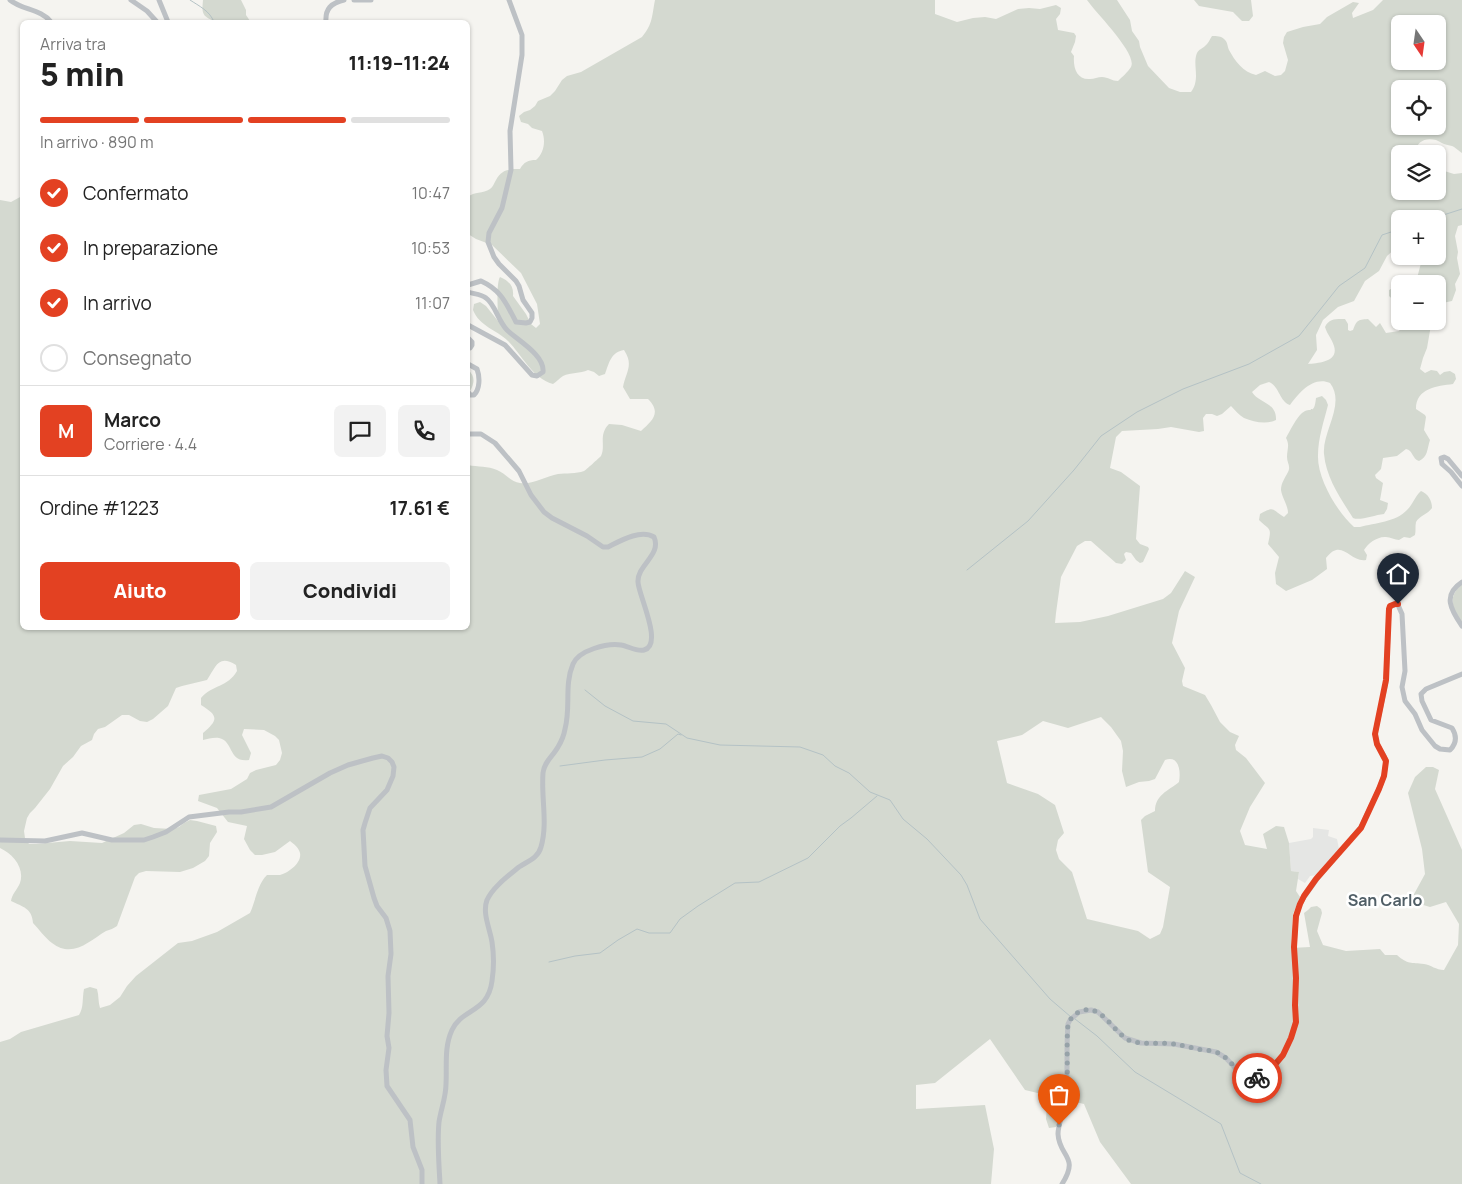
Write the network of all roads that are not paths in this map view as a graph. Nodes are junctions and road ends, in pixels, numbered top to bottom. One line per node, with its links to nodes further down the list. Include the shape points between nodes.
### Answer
1 (10, 0): 8 (street)
2 (131, 0): 9 (street)
3 (159, 0): 10 (street)
4 (344, 0): 11 (street, via 331,4)
5 (354, 0): 6 (street)
6 (371, 0)
7 (509, 0): 12 (street, via 522,35 522,55 510,131 512,170 502,208 489,233 488,242 494,257 519,286 532,314 530,322 516,322 500,293 490,285 481,281)
8 (49, 20)
9 (155, 20)
10 (167, 20)
11 (326, 20)
12 (470, 284)
13 (470, 293): 14 (street, via 488,299 502,324 537,356 543,372 532,375 505,345)
14 (470, 326)
15 (470, 365): 16 (street, via 477,369 479,378 477,392)
16 (470, 395)
17 (470, 434): 25 (street, via 481,434 495,442 519,471 538,506 552,518 578,530 602,547 645,534 654,537 656,546 640,570 637,581 649,618 650,646 642,651 613,645 586,651 577,657 568,680 565,729 543,772 545,830 541,848 536,857 496,887 487,899 485,911 494,960 492,982 483,1003 461,1019 449,1040 439,1122)
18 (1462, 476): 19 (street, via 1448,459 1441,458 1442,464)
19 (1462, 486)
20 (1462, 582): 21 (street, via 1450,598 1453,612)
21 (1462, 626)
22 (1462, 674): 26 (street, via 1421,694 1431,720 1452,728 1455,734 1454,746 1450,750 1440,749 1426,736 1405,702 1402,614 1398,604 1390,606 1386,682 1375,734 1385,768 1365,821 1316,879 1300,904 1294,947 1296,1022 1283,1055 1267,1074 1250,1077 1240,1073 1216,1052 1133,1041 1125,1038 1098,1012 1079,1012 1068,1024 1066,1098 1058,1133 1070,1170)
23 (0, 840): 24 (street, via 46,842 82,833 112,840 144,840 166,832 189,817 271,807 348,765 382,756 388,758 392,762 394,776 387,790 370,808 365,823 365,866 377,906 390,931 387,1086 410,1120 413,1147 422,1170)
24 (422, 1184)
25 (440, 1184)
26 (1062, 1184)

